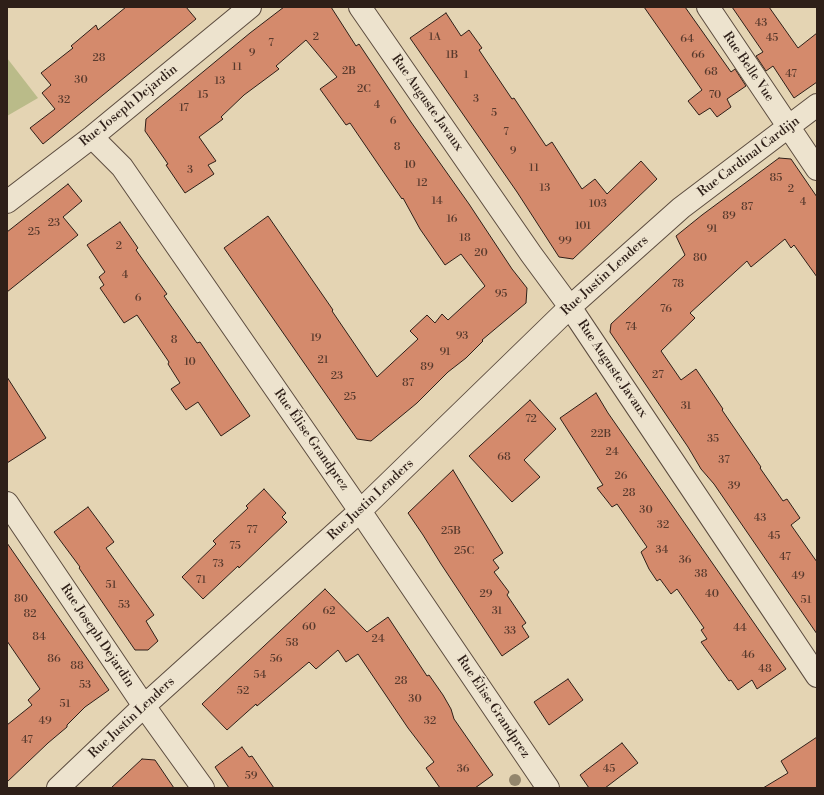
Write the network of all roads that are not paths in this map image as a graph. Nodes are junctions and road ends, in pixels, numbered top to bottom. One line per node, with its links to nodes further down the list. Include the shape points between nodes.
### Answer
1 (250, 7): 6 (street, Rue Joseph Dejardin)
2 (360, 7): 10 (street, Rue Auguste Javaux)
3 (708, 7): 5 (street, Rue Belle Vue)
4 (817, 105): 5 (street, Rue Cardinal Cardijn)
5 (788, 127): 7 (street, Rue Belle Vue); 9 (street, Rue Cardinal Cardijn)
6 (92, 137): 8 (street, Rue Joseph Dejardin); 12 (street, Rue Élise Grandprez, via 122,167)
7 (817, 169)
8 (7, 202)
9 (680, 208): 10 (street, Rue Justin Lenders)
10 (570, 307): 12 (street, Rue Justin Lenders); 13 (street, Rue Auguste Javaux)
11 (7, 503): 14 (street, Rue Joseph Dejardin)
12 (360, 511): 14 (street, Rue Justin Lenders); 17 (street, Rue Élise Grandprez)
13 (817, 676)
14 (144, 706): 15 (street, Rue Justin Lenders); 16 (street, Rue Joseph Dejardin)
15 (58, 788)
16 (203, 788)
17 (548, 788)

